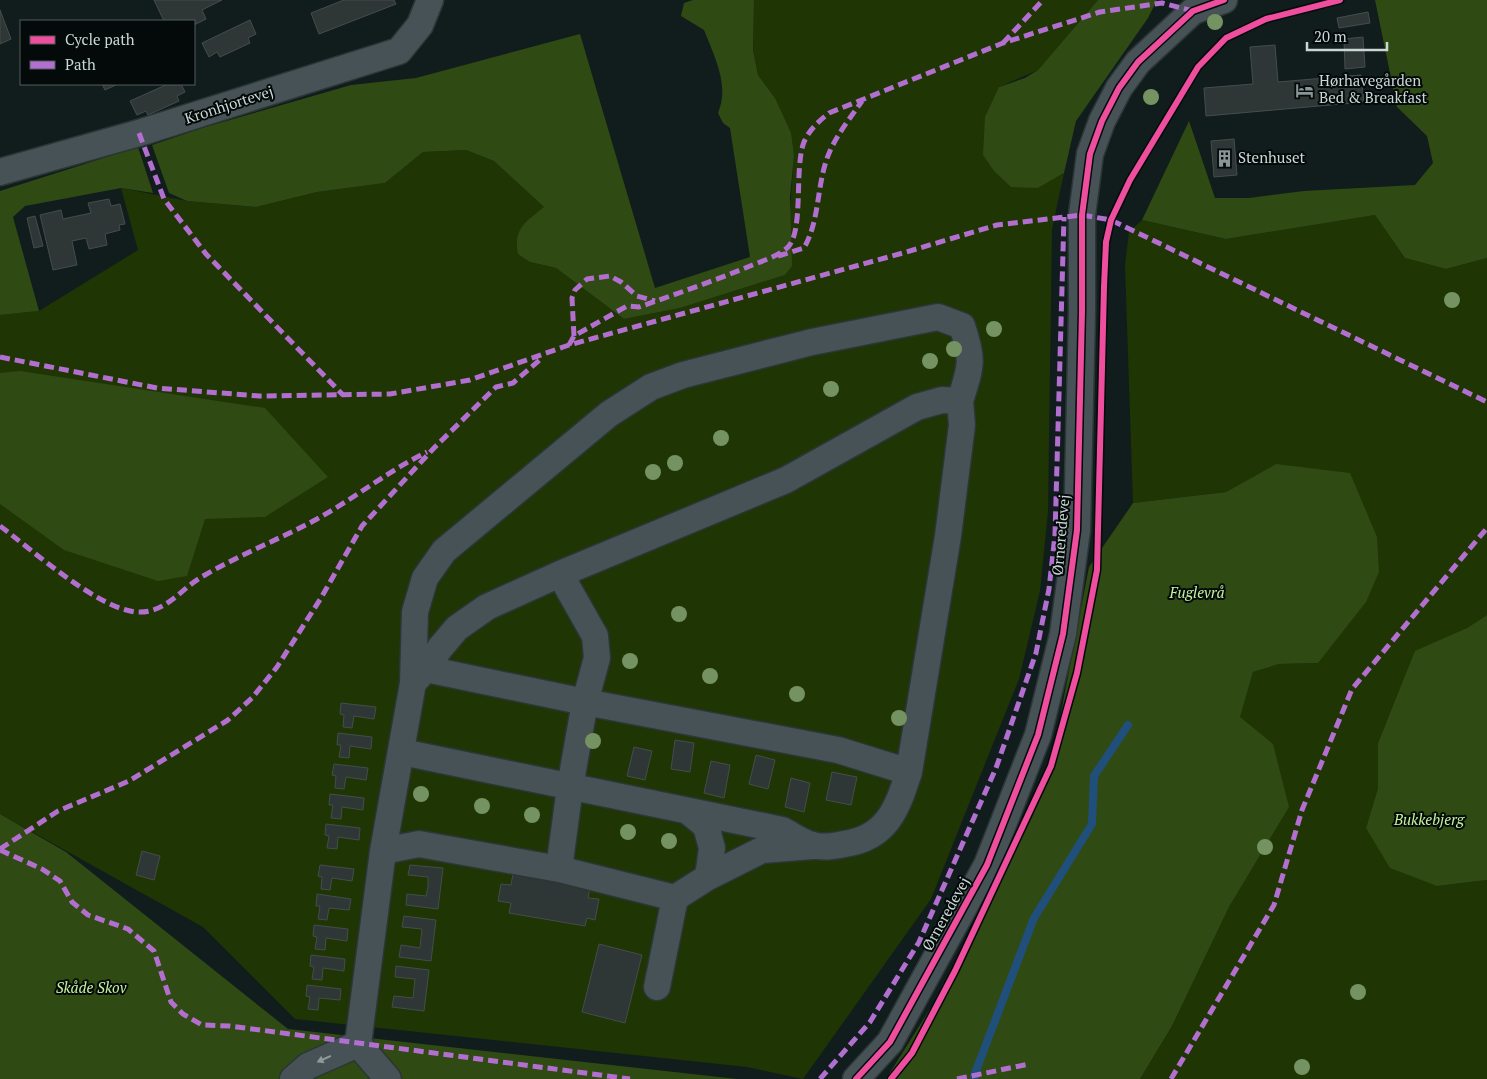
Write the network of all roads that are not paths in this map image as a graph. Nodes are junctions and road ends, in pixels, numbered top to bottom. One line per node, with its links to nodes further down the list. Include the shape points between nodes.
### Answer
1 (430, 0): 3 (street, Kronhjortevej, via 420,25 398,50 139,133)
2 (1224, 0): 21 (street, Ørneredevej, via 1193,11 1138,62 1119,88 1090,154 1082,216 1076,530 1059,652 1038,735 987,865 890,1042)
3 (0, 172)
4 (960, 401): 5 (street, via 942,400 917,408 786,480); 6 (street, via 972,363 968,344 962,326 938,317 812,342 684,375 651,387 609,414 444,552 425,578 415,612); 9 (street, via 962,425 948,536)
5 (560, 574): 6 (street, via 486,608 456,628); 7 (street, via 595,636 597,658)
6 (419, 676): 7 (street); 8 (street)
7 (585, 702): 9 (street, via 838,750); 10 (street)
8 (402, 752): 10 (street); 13 (street)
9 (909, 772): 12 (street, via 900,800 887,823 875,834 861,842)
10 (570, 787): 11 (street); 14 (street)
11 (689, 812): 12 (street, via 782,830); 15 (street, via 706,826 712,848)
12 (814, 846): 15 (street, via 762,850)
13 (383, 851): 14 (street, via 419,844); 18 (street)
14 (559, 869): 16 (street)
15 (708, 877): 16 (street)
16 (675, 898): 17 (street)
17 (657, 987)
18 (358, 1044): 19 (street, one-way to 19, via 308,1066); 20 (street)
19 (293, 1079)
20 (388, 1079)
21 (856, 1079)

